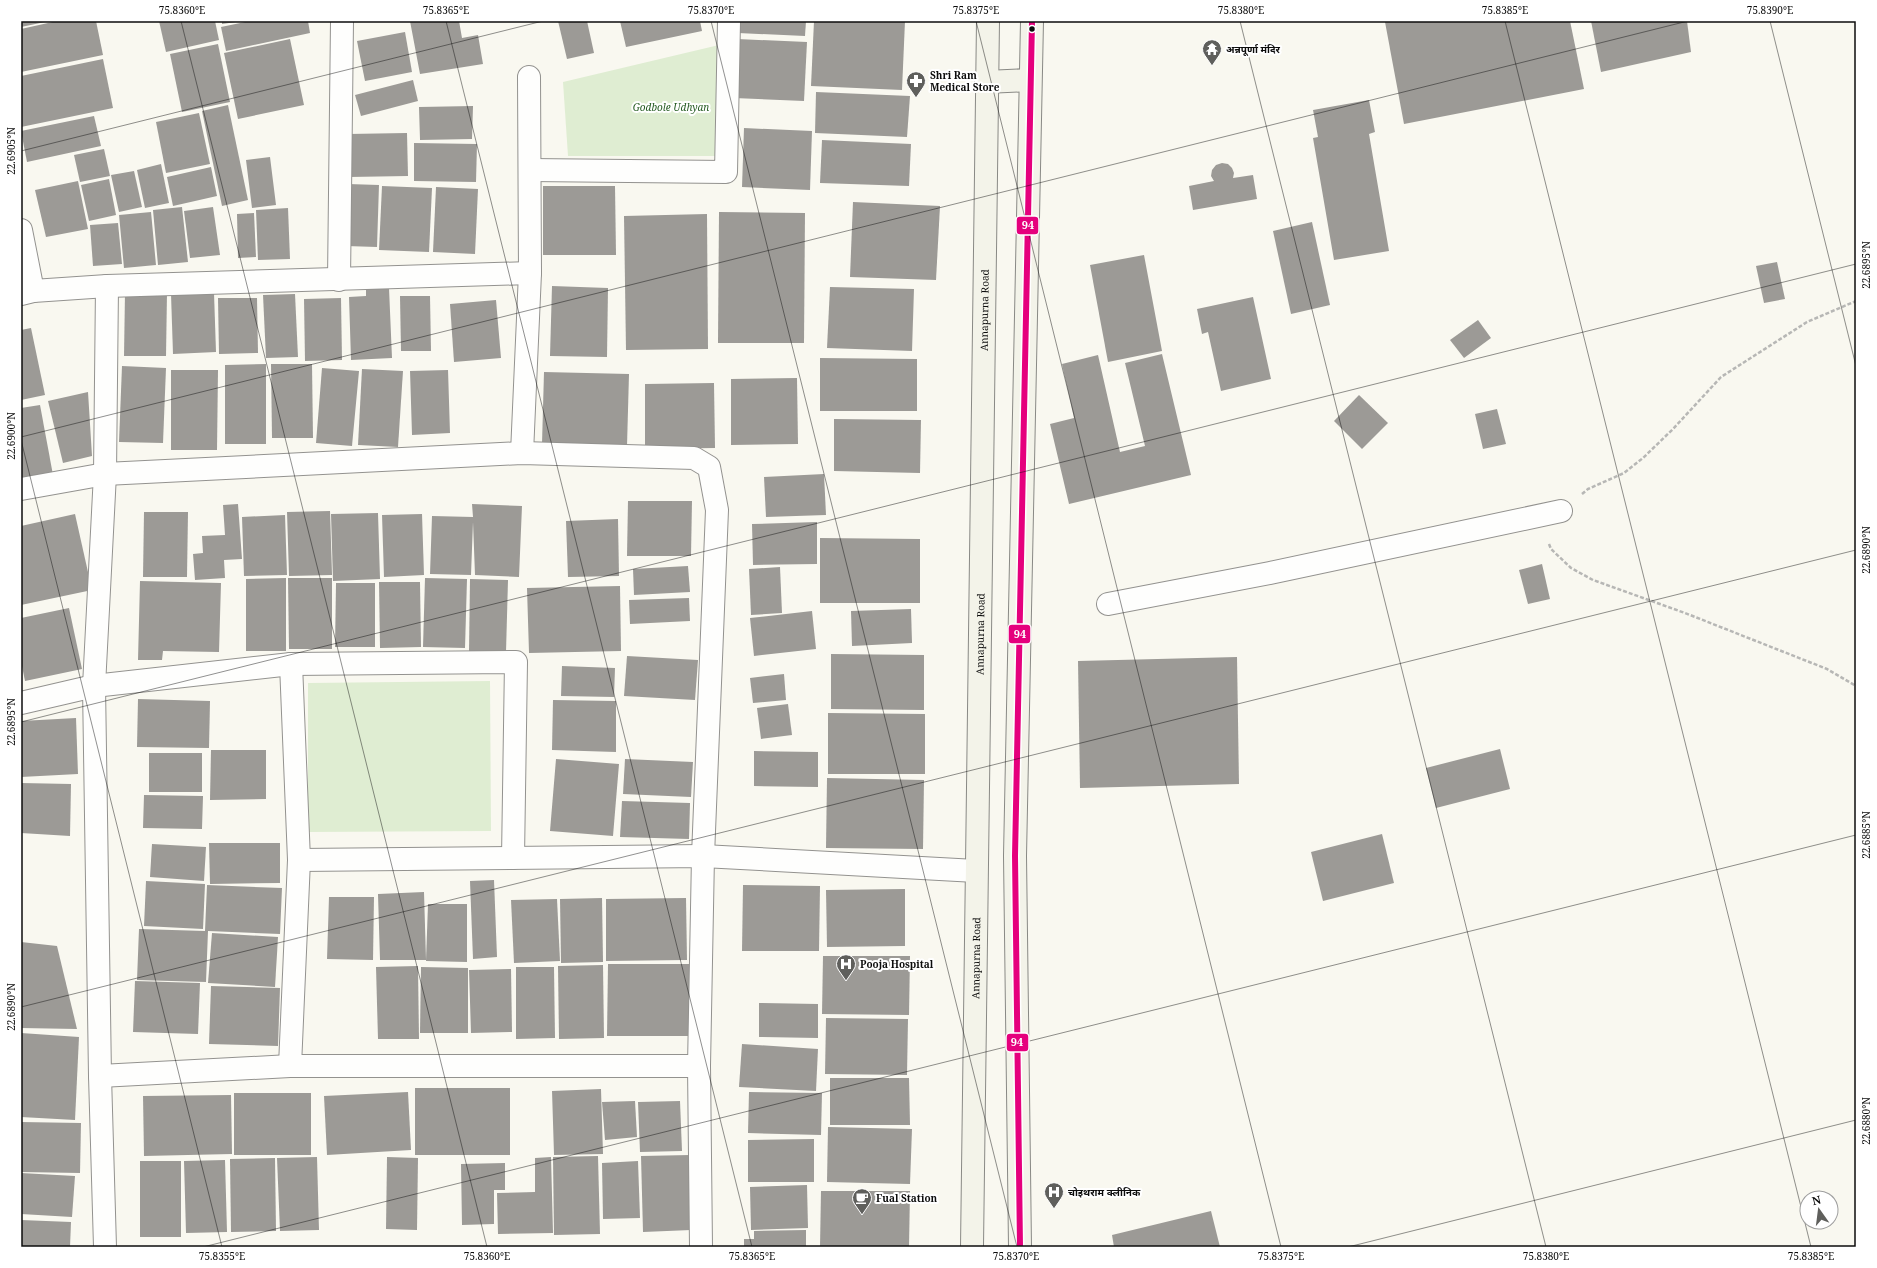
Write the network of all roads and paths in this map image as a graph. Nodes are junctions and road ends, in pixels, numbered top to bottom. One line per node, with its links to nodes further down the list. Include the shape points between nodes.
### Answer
1 (342, 21): 11 (street)
2 (729, 21): 8 (street, via 726,172)
3 (988, 21): 7 (main road, Annapurna Road)
4 (1032, 21): 6 (main road)
5 (529, 76): 8 (street)
6 (1030, 80): 7 (main road); 34 (main road, via 1015,856)
7 (986, 82): 27 (main road, Annapurna Road)
8 (530, 170): 10 (street)
9 (21, 230): 13 (street)
10 (530, 273): 11 (street); 15 (street)
11 (339, 280): 12 (street)
12 (107, 286): 13 (street); 16 (street)
13 (27, 292)
14 (1856, 300): 18 (path, via 1807,322 1721,377 1643,458 1624,473 1588,489)
15 (522, 453): 16 (street); 24 (street, via 694,458 709,468 717,510)
16 (105, 474): 17 (street); 21 (street)
17 (21, 489)
18 (1561, 511): 19 (street, via 1270,573); 22 (path, via 1551,526 1548,540 1551,549 1571,568 1593,580 1827,669)
19 (1108, 604)
20 (291, 664): 21 (street); 25 (street, via 516,662); 26 (street)
21 (94, 686): 23 (street); 30 (street)
22 (1856, 686)
23 (21, 703)
24 (703, 856): 25 (street); 27 (street); 29 (street)
25 (513, 858): 26 (street)
26 (298, 860): 28 (street)
27 (976, 871): 33 (main road, Annapurna Road)
28 (290, 1066): 29 (street); 30 (street)
29 (699, 1066): 32 (street)
30 (100, 1076): 31 (street)
31 (105, 1247)
32 (702, 1247)
33 (972, 1247)
34 (1020, 1247)

